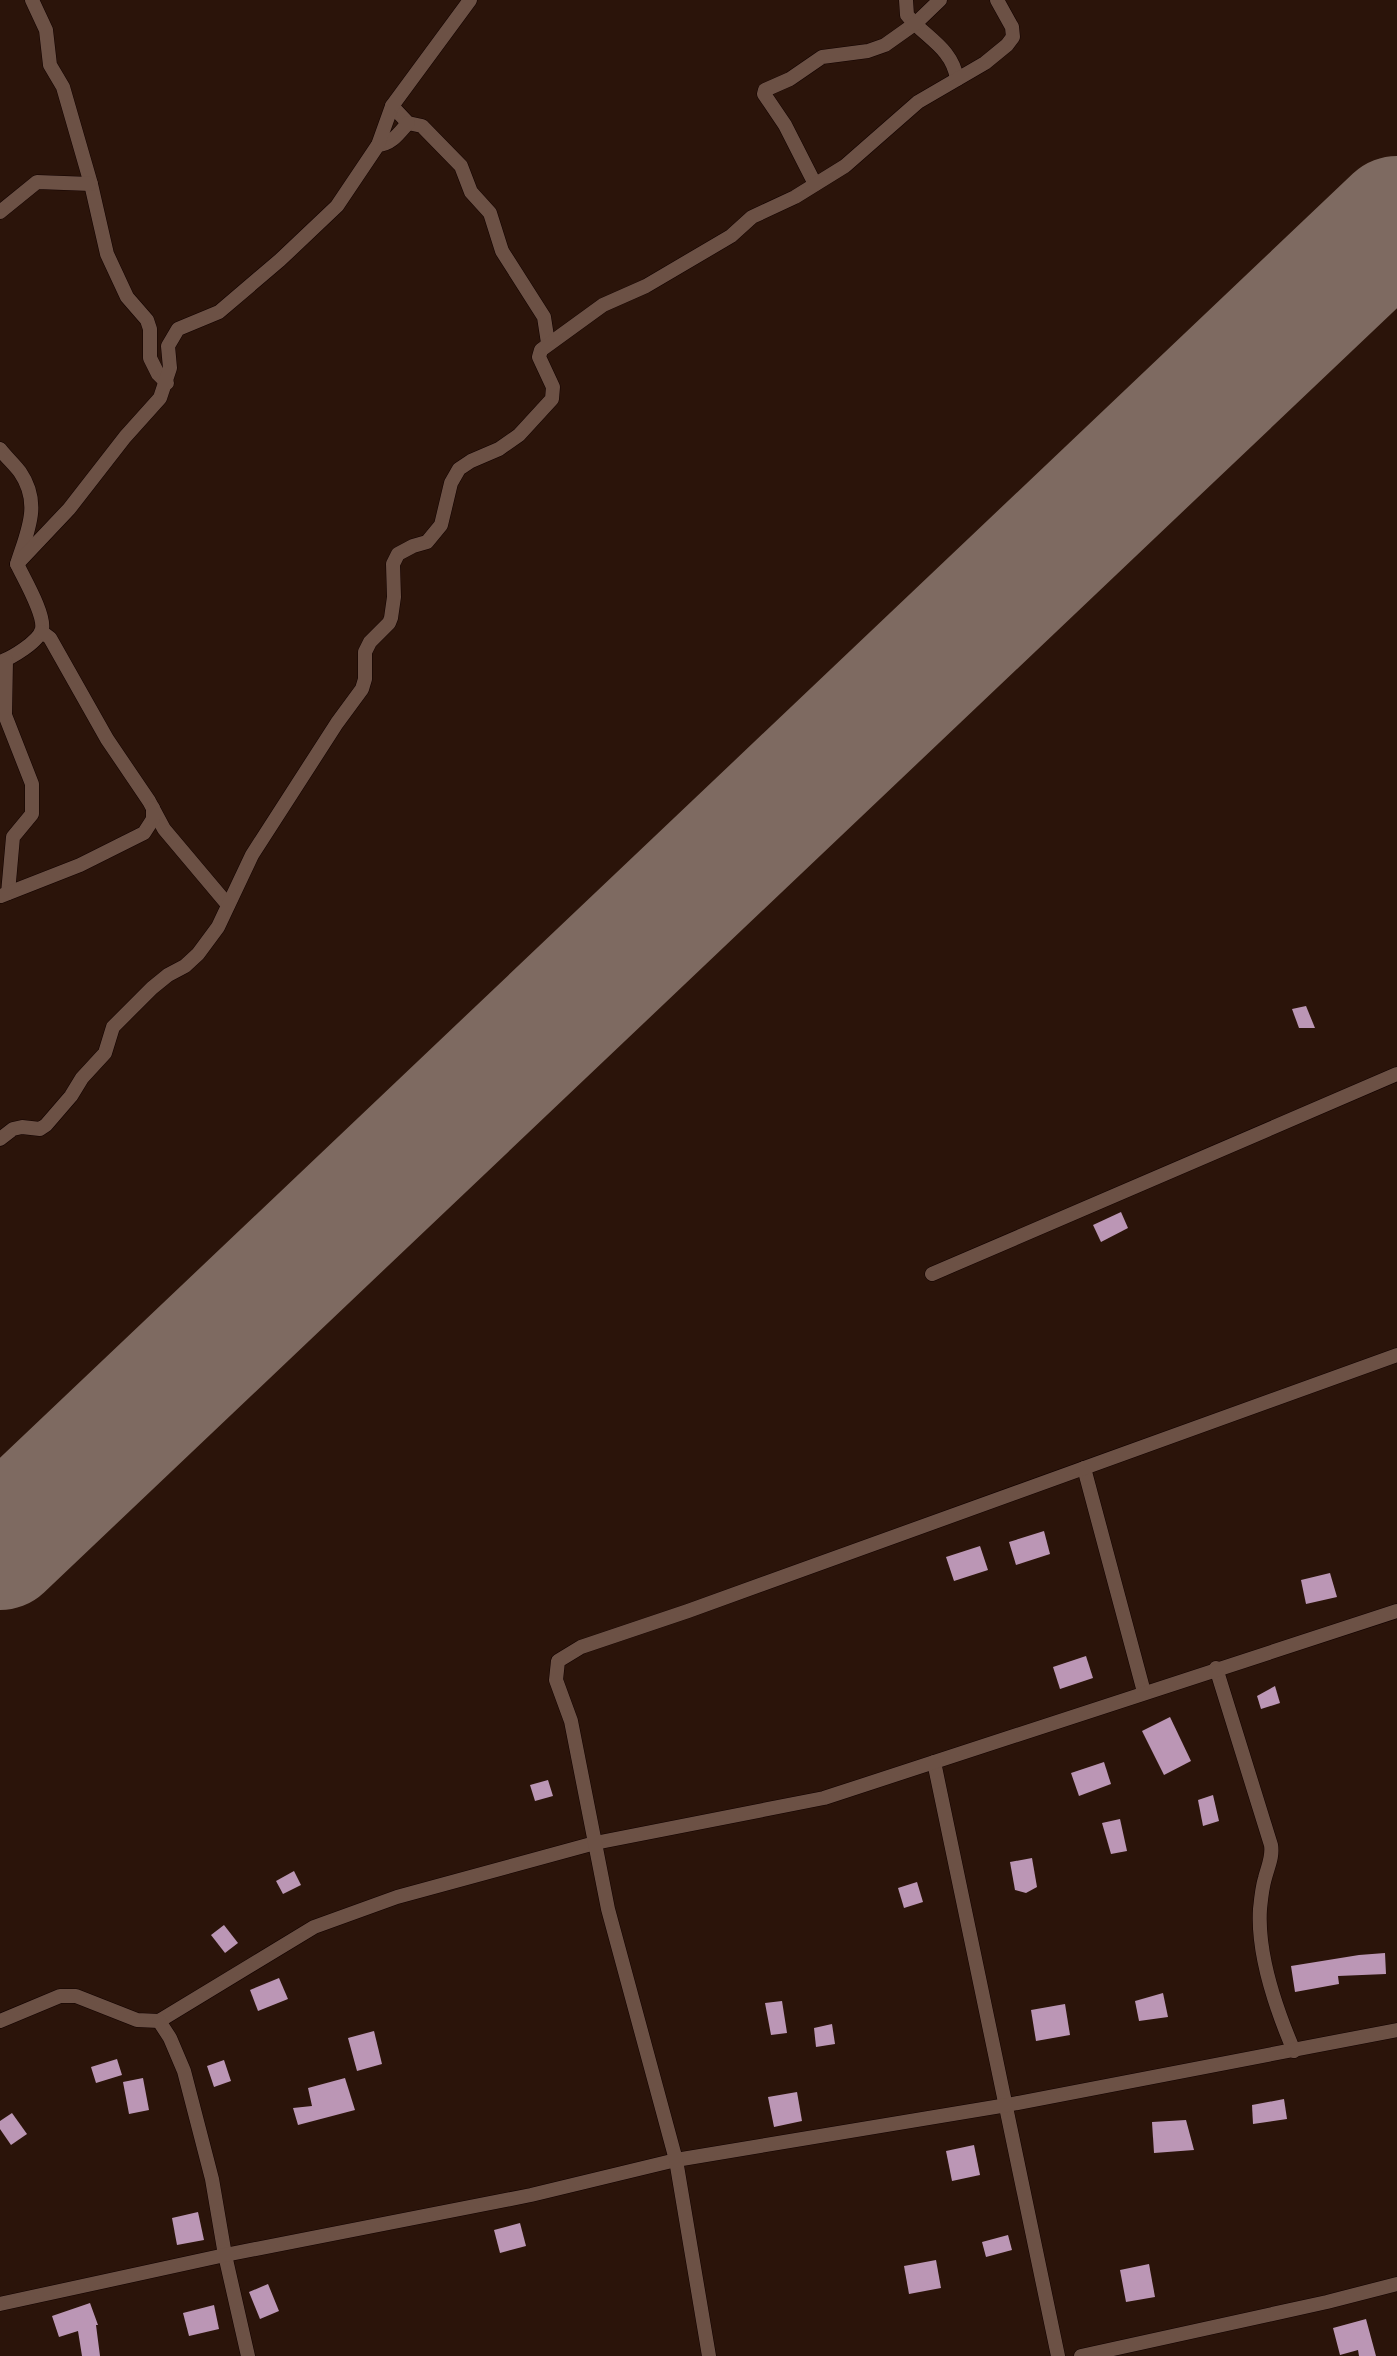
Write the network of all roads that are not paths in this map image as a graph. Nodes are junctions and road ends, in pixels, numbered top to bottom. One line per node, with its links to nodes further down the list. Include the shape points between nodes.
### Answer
1 (32, 0): 11 (street, via 46,30 50,65 63,86)
2 (470, 0): 8 (street)
3 (906, 0): 6 (street, via 906,15)
4 (940, 0): 6 (street)
5 (997, 0): 7 (street, via 1012,27 1012,37 985,63)
6 (916, 23): 7 (street, via 950,59); 12 (street, via 885,46 822,57 790,79 765,90 766,100 785,125)
7 (957, 79): 12 (street, via 918,102 845,166)
8 (392, 106): 9 (street); 10 (street)
9 (408, 123): 10 (street, via 386,145); 14 (street, via 422,126 461,166 471,192 490,213 502,251 544,317)
10 (378, 145): 15 (street, via 337,206 280,260 219,312 178,330 168,346 170,368)
11 (91, 184): 13 (street, via 37,182); 15 (street, via 107,254 127,297 147,320 150,358)
12 (815, 184): 14 (street, via 752,217 731,236 646,286 603,305)
13 (0, 212)
14 (548, 343): 25 (street, via 539,357 553,387 552,399 499,450 459,469 451,483 441,525 427,542 398,554 393,564 391,618 368,647 362,689 252,855)
15 (166, 383): 17 (street, via 160,398 69,509)
16 (0, 448): 17 (street, via 20,472 32,498 33,510)
17 (17, 564): 18 (street, via 38,609)
18 (42, 632): 19 (street, via 15,656); 21 (street, via 50,638 107,739)
19 (3, 661): 20 (street)
20 (2, 715): 24 (street, via 32,784 32,814 13,837)
21 (153, 808): 22 (street); 23 (street, via 153,819)
22 (164, 829): 23 (street); 25 (street)
23 (144, 834): 24 (street, via 80,865)
24 (4, 895)
25 (228, 905): 27 (street, via 218,927 198,954 152,988 113,1028 105,1053 82,1078 53,1119 40,1129 13,1129)
26 (1397, 1074): 28 (street)
27 (0, 1139)
28 (932, 1274)
29 (1397, 1355): 30 (street)
30 (1084, 1468): 33 (street); 35 (street, via 581,1647 558,1661 556,1680 570,1721)
31 (1397, 1611): 32 (street)
32 (1216, 1668): 33 (street); 39 (street, via 1273,1854 1264,1879 1260,1910 1263,1945 1276,2009)
33 (1144, 1692): 34 (street)
34 (934, 1762): 35 (street, via 824,1798); 40 (street)
35 (595, 1843): 37 (street, via 397,1896 314,1927); 41 (street, via 608,1909)
36 (0, 2021): 37 (street, via 60,1996 76,1996 138,2020)
37 (158, 2021): 42 (street, via 170,2038 184,2071 212,2178)
38 (1397, 2030): 39 (street)
39 (1294, 2051): 40 (street)
40 (1007, 2105): 41 (street); 47 (street)
41 (676, 2160): 42 (street, via 531,2195); 46 (street)
42 (225, 2255): 44 (street); 45 (street)
43 (1397, 2284): 48 (street)
44 (0, 2304)
45 (248, 2356)
46 (709, 2356)
47 (1058, 2356)
48 (1082, 2356)

